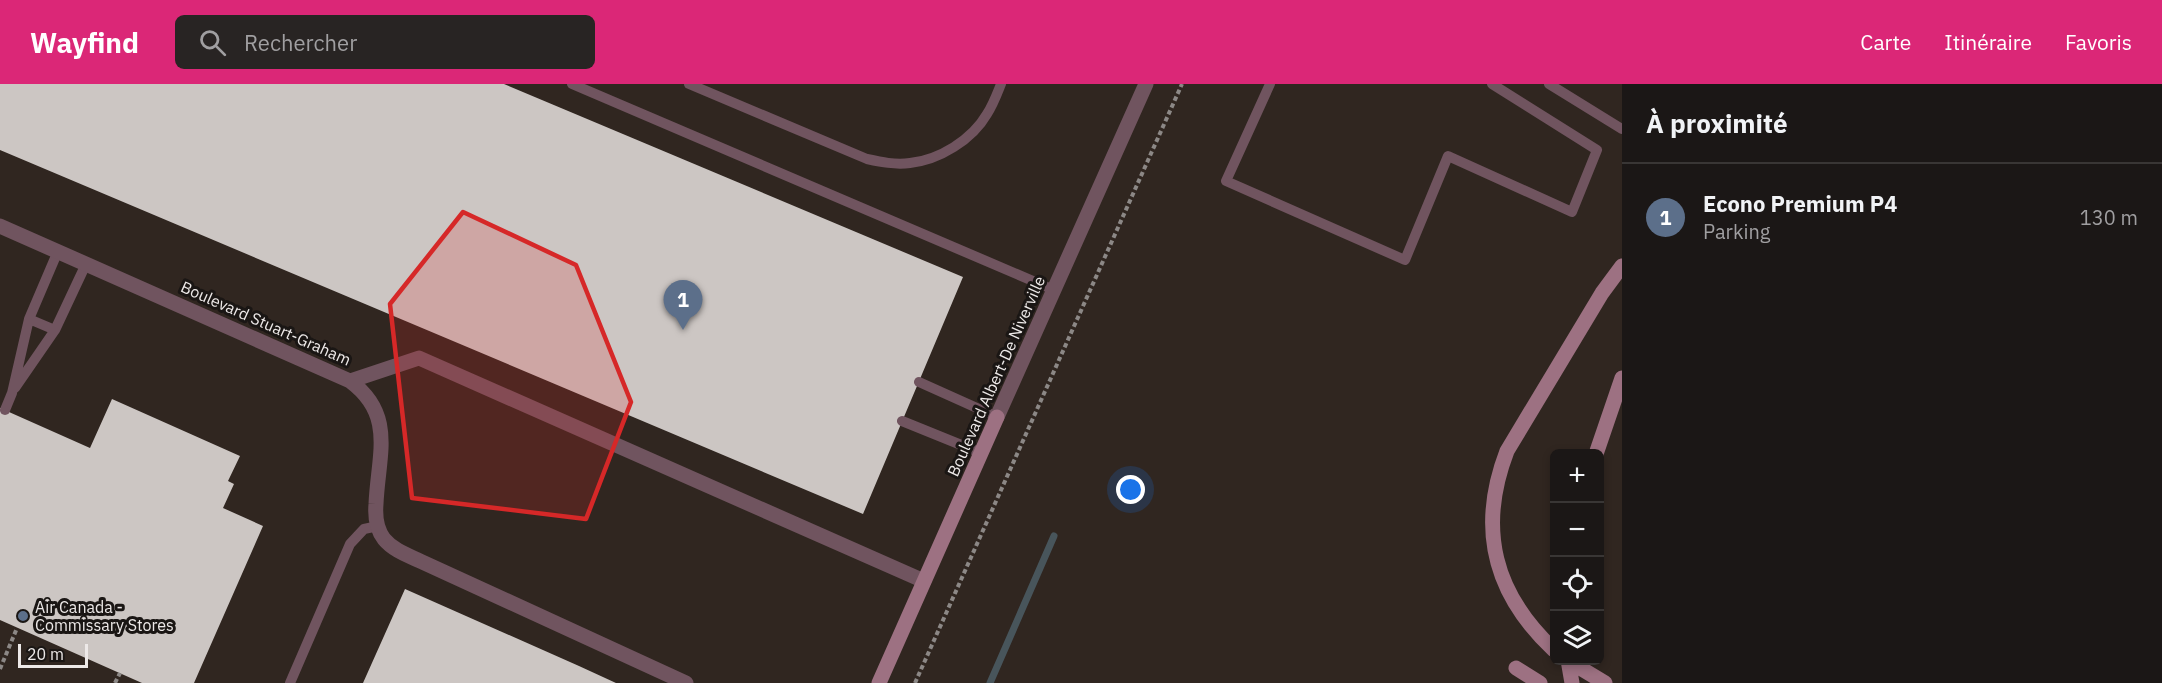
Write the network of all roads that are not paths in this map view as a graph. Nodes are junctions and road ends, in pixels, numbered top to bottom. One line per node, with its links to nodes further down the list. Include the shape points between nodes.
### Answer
1 (572, 84): 13 (lane)
2 (689, 84): 3 (lane, via 867,159 898,164 929,159 957,145 986,116)
3 (1001, 84)
4 (1146, 84): 13 (street, Boulevard Albert-De Niverville)
5 (1270, 84): 6 (lane, via 1226,182 1405,260 1448,156 1572,212 1598,150)
6 (1492, 84)
7 (1549, 84): 8 (lane)
8 (1622, 129)
9 (0, 226): 10 (street, Boulevard Stuart-Graham)
10 (58, 251): 11 (street, Boulevard Stuart-Graham); 14 (lane)
11 (86, 264): 15 (lane); 16 (street, Boulevard Stuart-Graham)
12 (1622, 266): 27 (street, via 1512,443 1493,499 1494,549 1507,590 1529,624)
13 (1054, 290): 21 (street, Boulevard Albert-De Niverville)
14 (29, 319): 15 (lane); 19 (lane)
15 (55, 330): 19 (lane)
16 (350, 381): 25 (street, Boulevard Stuart-Graham, via 363,390 377,410 381,450); 26 (street, via 419,358)
17 (919, 382): 21 (lane)
18 (1621, 384): 23 (street)
19 (12, 393): 20 (lane)
20 (5, 410)
21 (998, 417): 24 (street, Boulevard Albert-De Niverville)
22 (902, 421): 24 (lane)
23 (1597, 449)
24 (981, 453): 26 (street, Boulevard Albert-De Niverville)
25 (378, 526): 31 (lane, via 364,529 350,544); 32 (street, via 389,545 401,552)
26 (924, 581): 33 (street, Boulevard Albert-De Niverville)
27 (1550, 647)
28 (1569, 665): 35 (street)
29 (1576, 665): 36 (street)
30 (1516, 668): 34 (street)
31 (290, 683)
32 (686, 683)
33 (879, 683)
34 (1540, 683)
35 (1572, 683)
36 (1605, 683)

